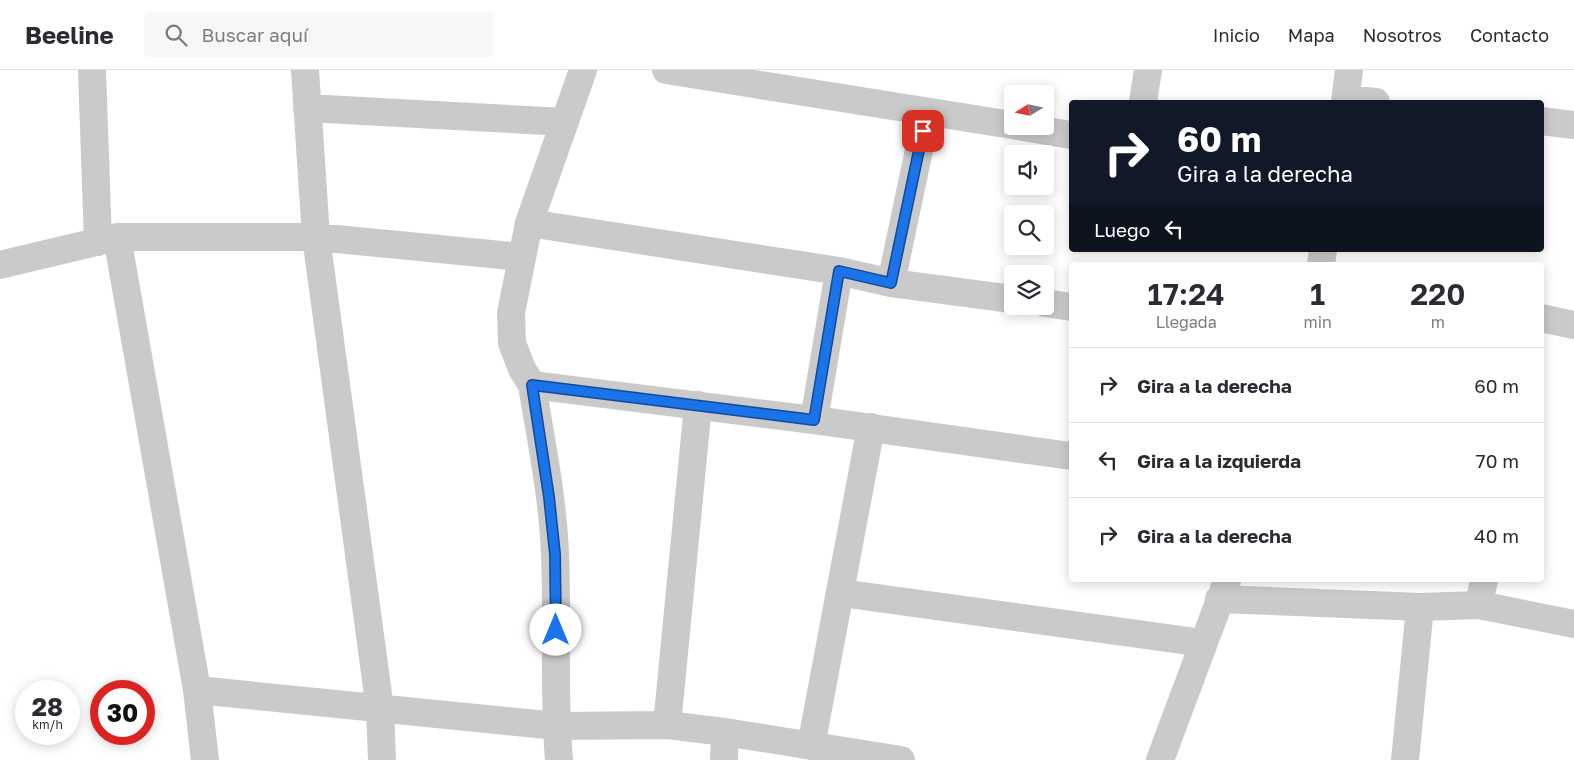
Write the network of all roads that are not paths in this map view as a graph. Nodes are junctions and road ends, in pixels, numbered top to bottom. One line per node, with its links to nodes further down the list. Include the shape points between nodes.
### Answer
1 (92, 70): 19 (street)
2 (304, 70): 9 (street)
3 (583, 70): 12 (street)
4 (666, 70): 10 (street)
5 (1148, 70): 7 (street)
6 (1349, 70): 8 (street)
7 (1143, 100)
8 (1346, 100)
9 (307, 108): 12 (street); 18 (street)
10 (927, 112): 13 (street); 23 (street)
11 (1544, 121): 14 (street)
12 (565, 122): 17 (street)
13 (1004, 125)
14 (1574, 125)
15 (1054, 132): 16 (street)
16 (1069, 135)
17 (529, 223): 20 (street); 22 (street)
18 (316, 237): 19 (street); 20 (street); 41 (street)
19 (108, 240): 21 (street); 40 (street)
20 (522, 257): 29 (street, via 511,313 512,344)
21 (0, 265)
22 (839, 271): 23 (street); 31 (street)
23 (891, 283): 24 (street)
24 (1004, 298)
25 (1054, 304): 26 (street)
26 (1069, 307)
27 (1544, 319): 28 (street)
28 (1574, 326)
29 (532, 385): 30 (street); 43 (street, via 555,554)
30 (698, 405): 31 (street); 42 (street)
31 (814, 420): 32 (street)
32 (871, 427): 33 (street); 35 (street)
33 (1069, 456)
34 (1223, 589): 37 (street); 39 (street)
35 (840, 593): 39 (street); 45 (street)
36 (1482, 593): 37 (street); 38 (street)
37 (1420, 607): 52 (street)
38 (1574, 624)
39 (1203, 643): 51 (street)
40 (197, 690): 41 (street); 46 (street)
41 (380, 709): 43 (street); 47 (street)
42 (667, 725): 43 (street); 44 (street)
43 (556, 726): 48 (street)
44 (725, 732): 45 (street); 49 (street)
45 (811, 746): 50 (street)
46 (205, 760)
47 (382, 760)
48 (559, 760)
49 (724, 760)
50 (899, 760)
51 (1160, 760)
52 (1405, 760)

